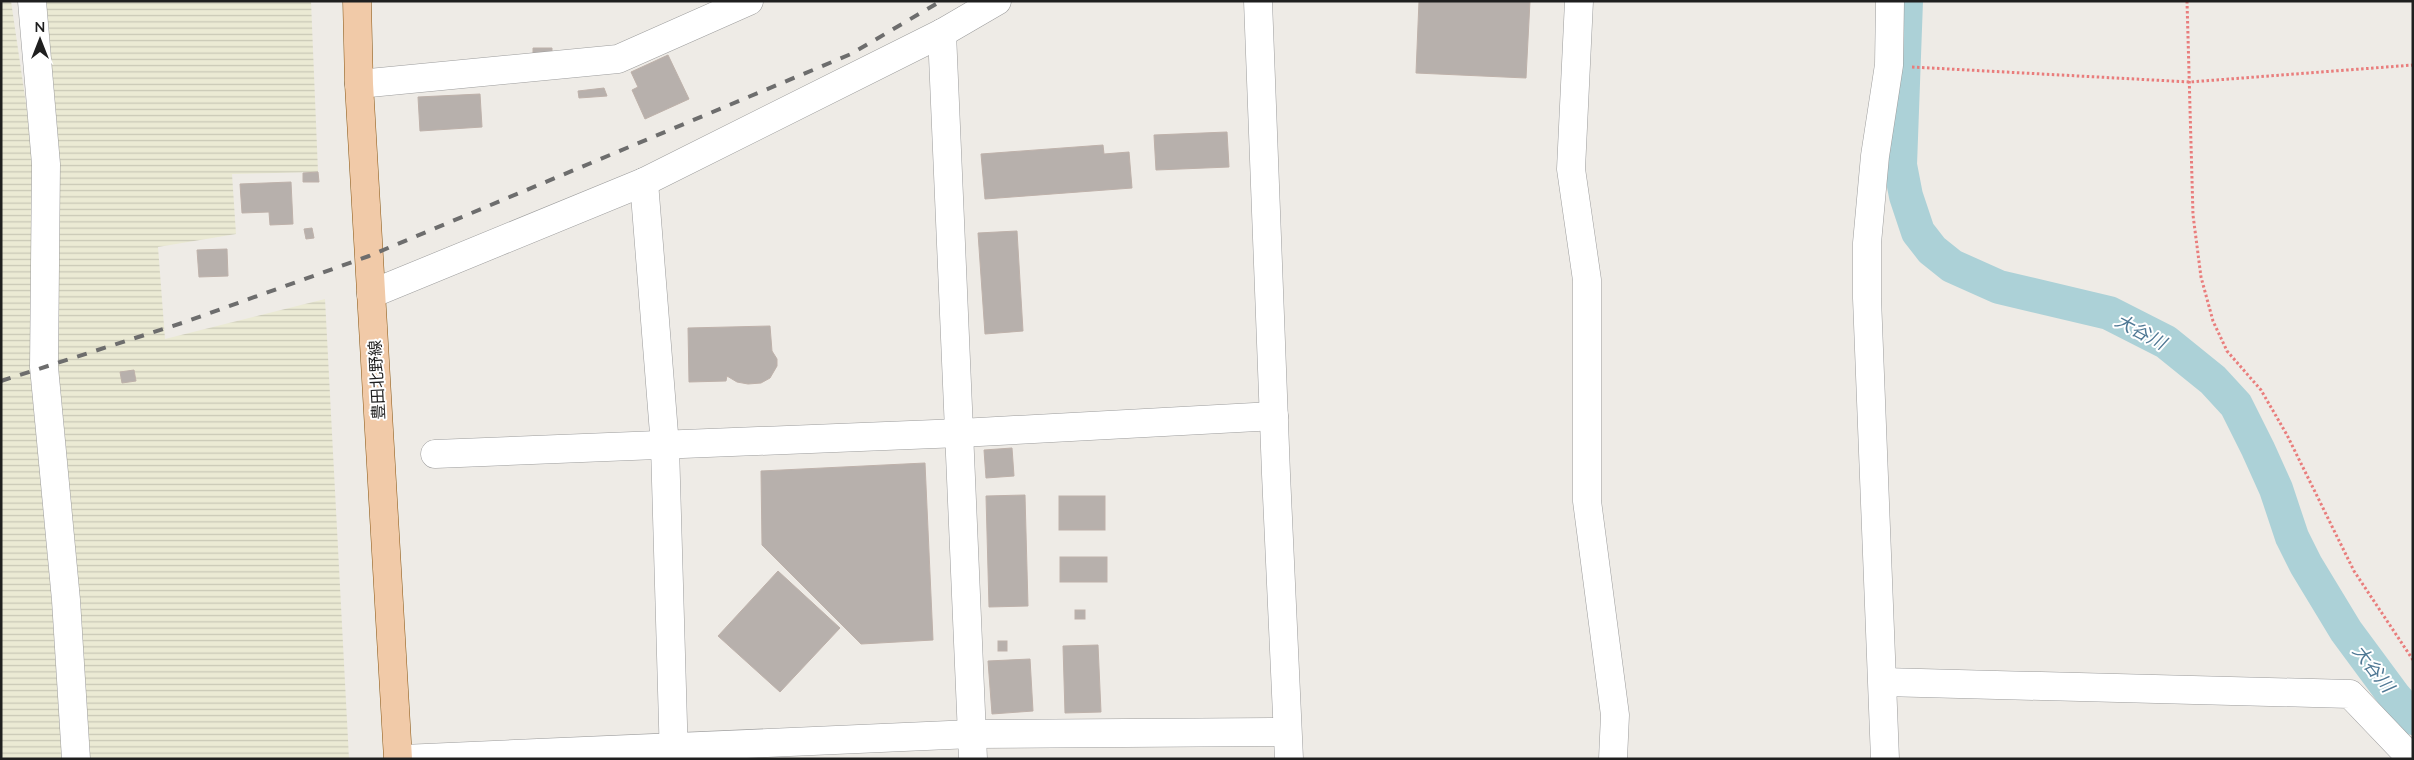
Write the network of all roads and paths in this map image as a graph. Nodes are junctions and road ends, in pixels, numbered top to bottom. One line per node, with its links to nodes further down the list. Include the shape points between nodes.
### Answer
1 (32, 1): 25 (street, via 46,164 44,367 66,600)
2 (357, 1): 13 (main road, 豊田北野線)
3 (749, 1): 13 (street, via 618,59)
4 (997, 1): 9 (street)
5 (1258, 1): 16 (street)
6 (1579, 1): 29 (street, via 1571,169 1587,280 1587,500 1615,715)
7 (1890, 1): 21 (street, via 1890,65 1875,156 1867,243)
8 (2187, 1): 12 (path)
9 (942, 33): 14 (street); 17 (street)
10 (2413, 65): 12 (path)
11 (1930, 68): 12 (path)
12 (2190, 82): 20 (path, via 2193,215 2201,277 2213,320 2227,350 2261,390 2287,435 2354,571)
13 (359, 84): 15 (main road, 豊田北野線)
14 (644, 182): 15 (street); 18 (street)
15 (371, 294): 26 (main road, 豊田北野線)
16 (1274, 416): 17 (street); 22 (street)
17 (960, 433): 18 (street); 23 (street)
18 (665, 446): 19 (street); 24 (street)
19 (435, 454)
20 (2413, 660)
21 (1883, 682): 30 (street); 31 (street, via 2350,694)
22 (1287, 732): 23 (street); 28 (street)
23 (972, 746): 24 (street)
24 (674, 753): 27 (street)
25 (76, 759)
26 (398, 759)
27 (403, 759)
28 (1289, 759)
29 (1613, 759)
30 (1885, 759)
31 (2412, 759)

